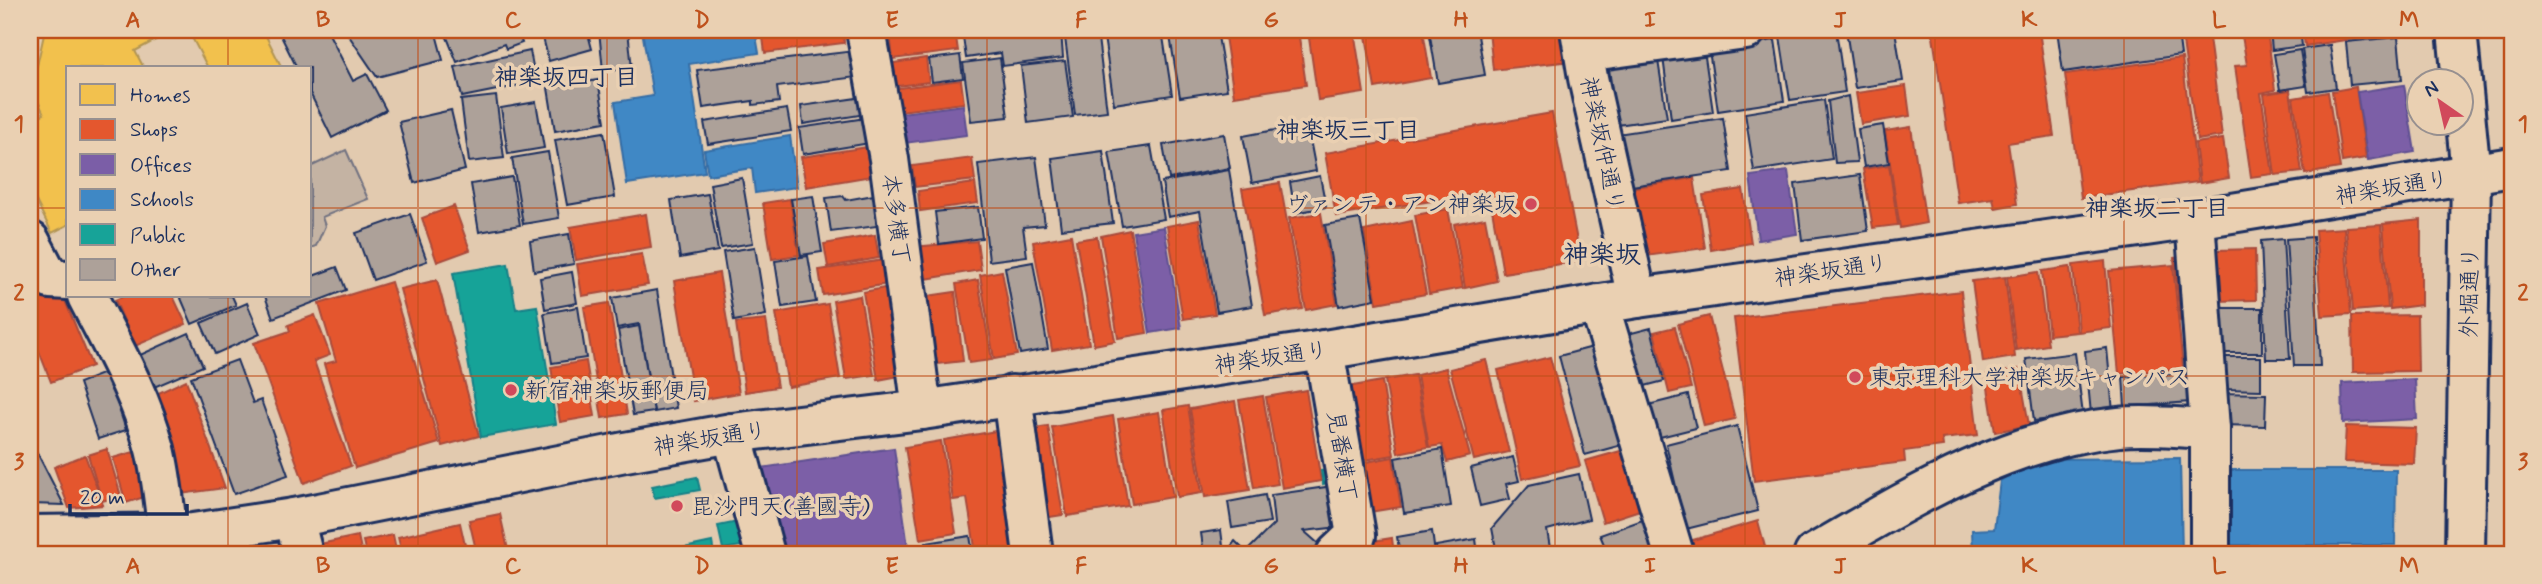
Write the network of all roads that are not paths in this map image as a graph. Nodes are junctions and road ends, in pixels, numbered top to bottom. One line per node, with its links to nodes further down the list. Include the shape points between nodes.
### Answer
1 (866, 30): 15 (street, 本多横丁, via 891,170)
2 (1746, 30): 4 (street)
3 (2457, 30): 6 (street, 外堀通り)
4 (1582, 41): 11 (street, 神楽坂仲通り)
5 (2512, 167): 6 (street, 神楽坂通り)
6 (2471, 174): 7 (street, 神楽坂通り); 28 (street, 外堀通り)
7 (2195, 219): 11 (street, 神楽坂通り); 16 (street)
8 (30, 241): 9 (street, via 50,279)
9 (66, 280)
10 (88, 298): 19 (street, via 143,411 162,479)
11 (1637, 298): 12 (street, 神楽坂通り)
12 (1599, 304): 13 (street, 神楽坂通り); 25 (street)
13 (1324, 350): 14 (street, 神楽坂通り); 24 (street, 見番横丁, via 1356,535)
14 (1012, 395): 15 (street, 神楽坂通り); 23 (street)
15 (922, 410): 17 (street, 神楽坂通り)
16 (2210, 429): 26 (street, via 2120,426 2038,441 1917,494); 27 (street)
17 (732, 433): 18 (street, 神楽坂通り); 22 (street)
18 (294, 518): 19 (street, 神楽坂通り); 21 (street)
19 (168, 534): 20 (street, 神楽坂通り)
20 (30, 536)
21 (303, 554)
22 (765, 554)
23 (1033, 554)
24 (1336, 554)
25 (1674, 554)
26 (1814, 554)
27 (2210, 554)
28 (2465, 554)

